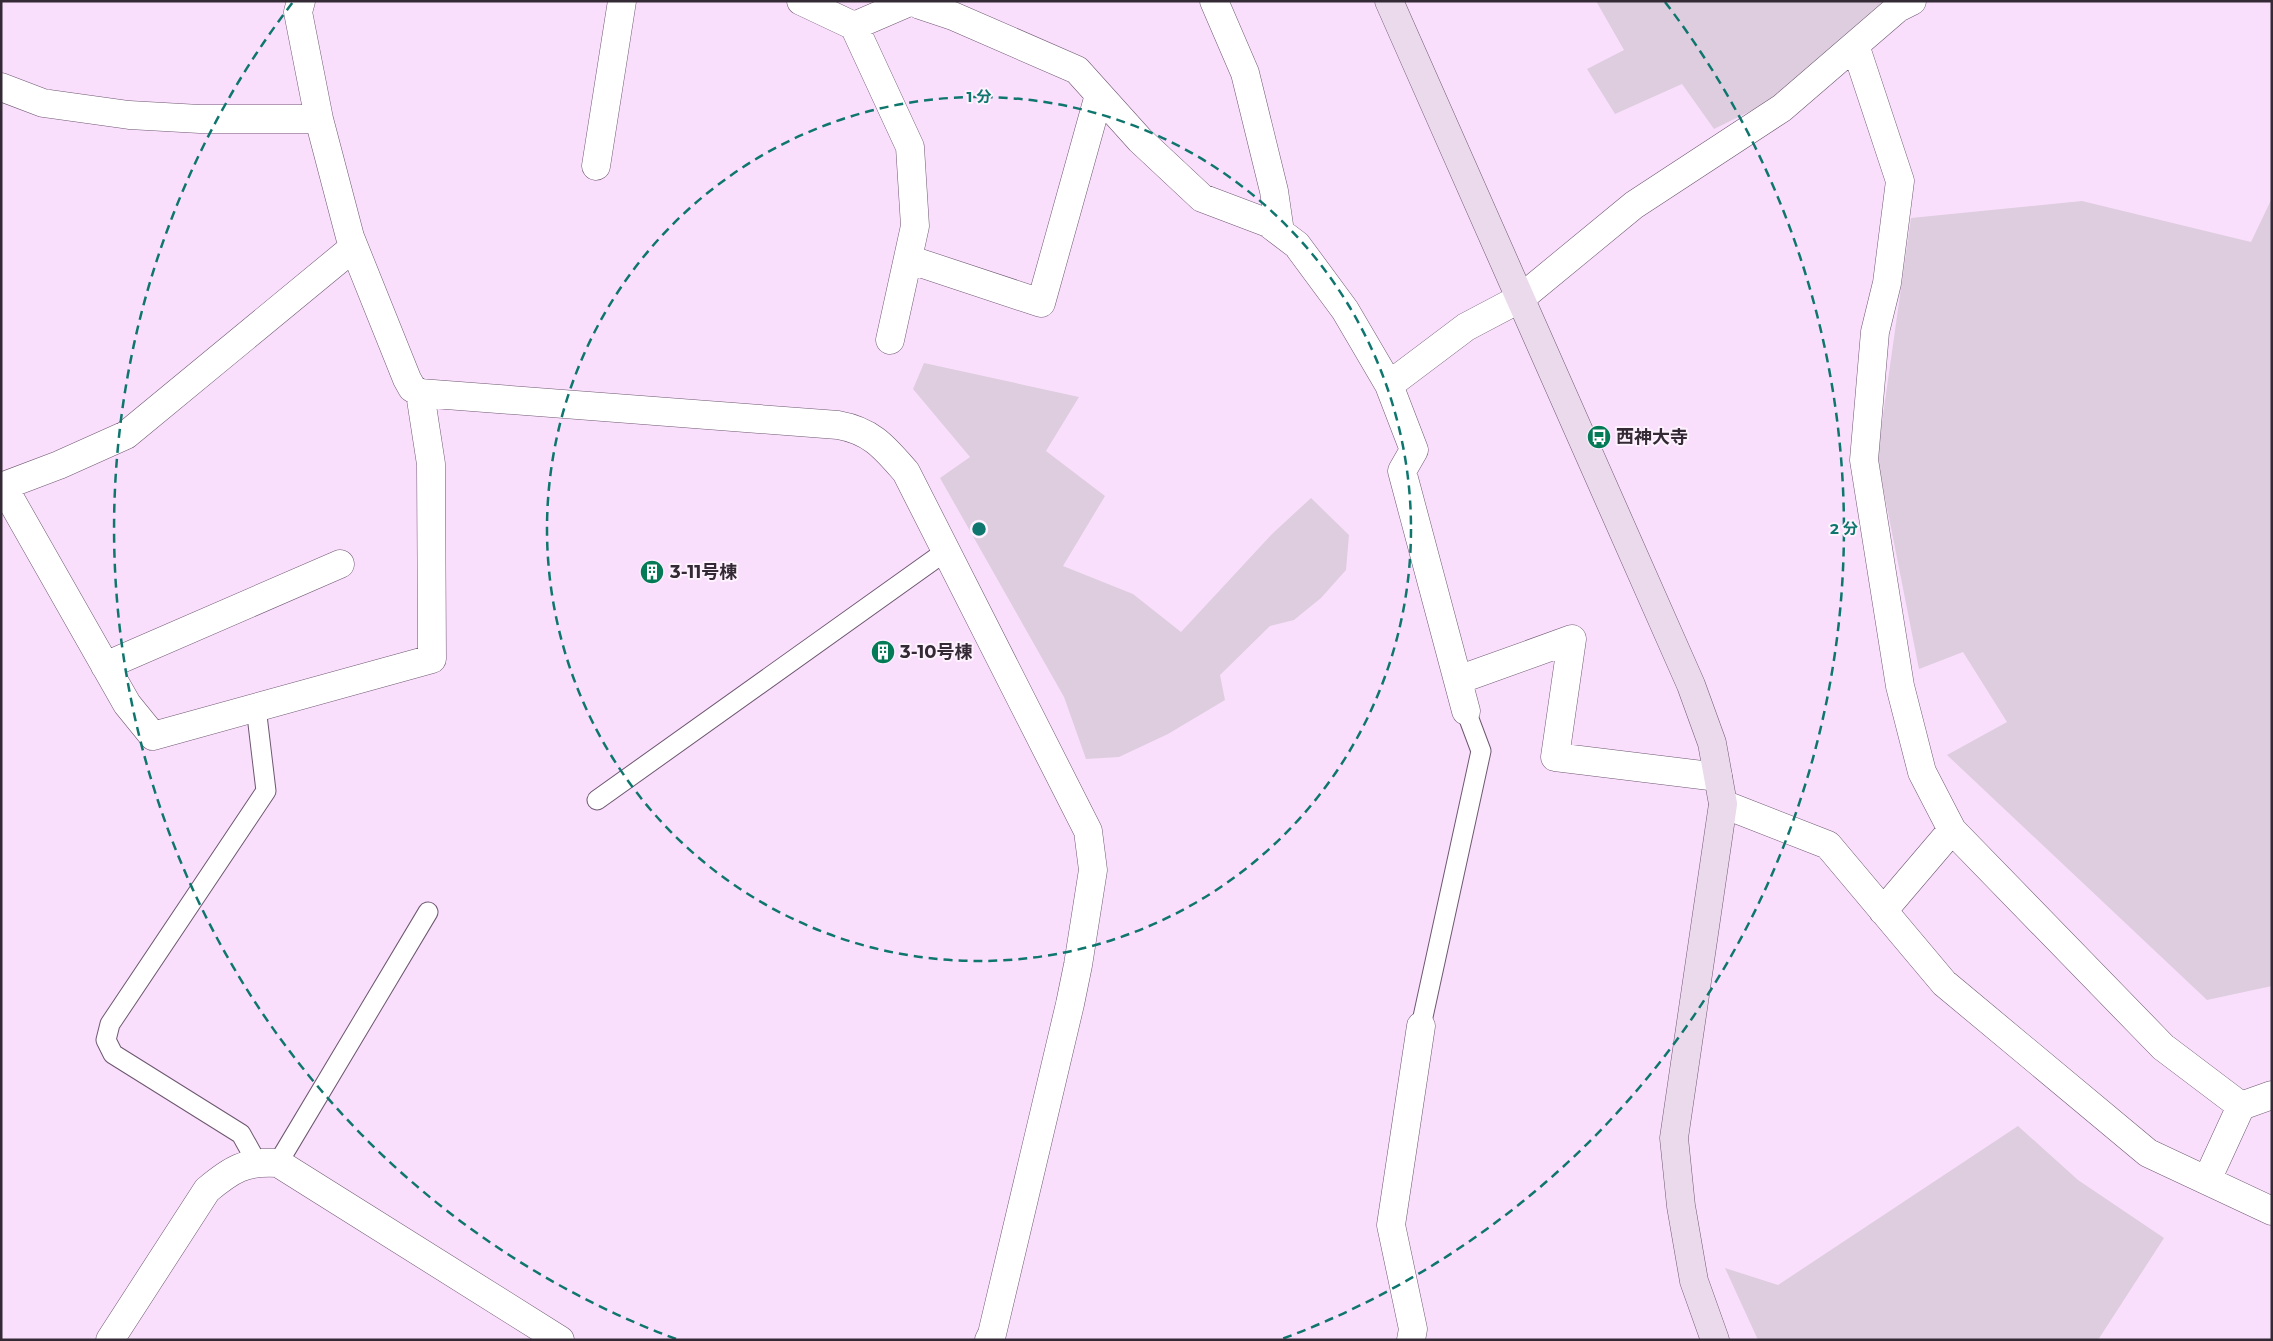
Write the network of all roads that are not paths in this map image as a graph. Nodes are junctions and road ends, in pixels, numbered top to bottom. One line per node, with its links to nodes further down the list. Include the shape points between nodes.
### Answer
1 (301, 1): 12 (street, via 298,12)
2 (622, 1): 13 (street)
3 (801, 1): 8 (street)
4 (913, 1): 8 (street); 11 (street, via 1077,70)
5 (1214, 1): 14 (street, via 1245,73 1274,191)
6 (1389, 1): 17 (street)
7 (1912, 1): 9 (street, via 1898,8)
8 (854, 26): 16 (street, via 910,147 915,226)
9 (1855, 45): 17 (street, via 1782,108 1634,205); 31 (street, via 1900,181 1887,284 1875,332 1864,460 1900,686 1922,772)
10 (1, 87): 12 (street, via 43,103 129,115 200,119)
11 (1099, 94): 14 (street, via 1140,140 1202,198 1268,223); 16 (street, via 1041,303)
12 (319, 118): 15 (street)
13 (596, 166)
14 (1280, 232): 19 (street, via 1296,245 1345,310)
15 (354, 247): 20 (street, via 407,379); 21 (street, via 126,434 59,465)
16 (908, 259): 18 (street)
17 (1522, 298): 19 (street, via 1466,327); 28 (street, via 1691,685 1712,743)
18 (890, 340)
19 (1389, 386): 25 (street, via 1414,450 1402,471)
20 (420, 393): 22 (street, via 856,428 878,441 906,472); 26 (street, via 430,464 432,659)
21 (2, 486): 24 (street)
22 (946, 551): 29 (lane); 42 (street, via 1088,831 1093,870 1070,1004)
23 (340, 564): 24 (street)
24 (105, 666): 26 (street, via 127,704 153,736)
25 (1458, 680): 27 (street); 28 (street, via 1572,639 1555,757)
26 (256, 708): 37 (lane, via 266,791 110,1024 106,1040 113,1054 241,1134)
27 (1466, 711): 34 (lane, via 1481,751)
28 (1718, 777): 30 (street)
29 (597, 800)
30 (1723, 804): 32 (street, via 1828,846); 44 (street, via 1674,1138 1680,1206 1694,1281)
31 (1952, 830): 32 (street); 36 (street, via 2163,1047)
32 (1883, 911): 38 (street, via 1944,983 2125,1134 2148,1152)
33 (428, 912): 37 (lane)
34 (1421, 1026): 43 (street, via 1390,1225 1413,1330)
35 (2272, 1095): 36 (street)
36 (2241, 1106): 38 (street)
37 (267, 1162): 40 (street, via 227,1173 207,1190); 41 (street)
38 (2207, 1180): 39 (street)
39 (2272, 1211)
40 (110, 1340)
41 (560, 1340)
42 (989, 1340)
43 (1411, 1340)
44 (1715, 1340)

